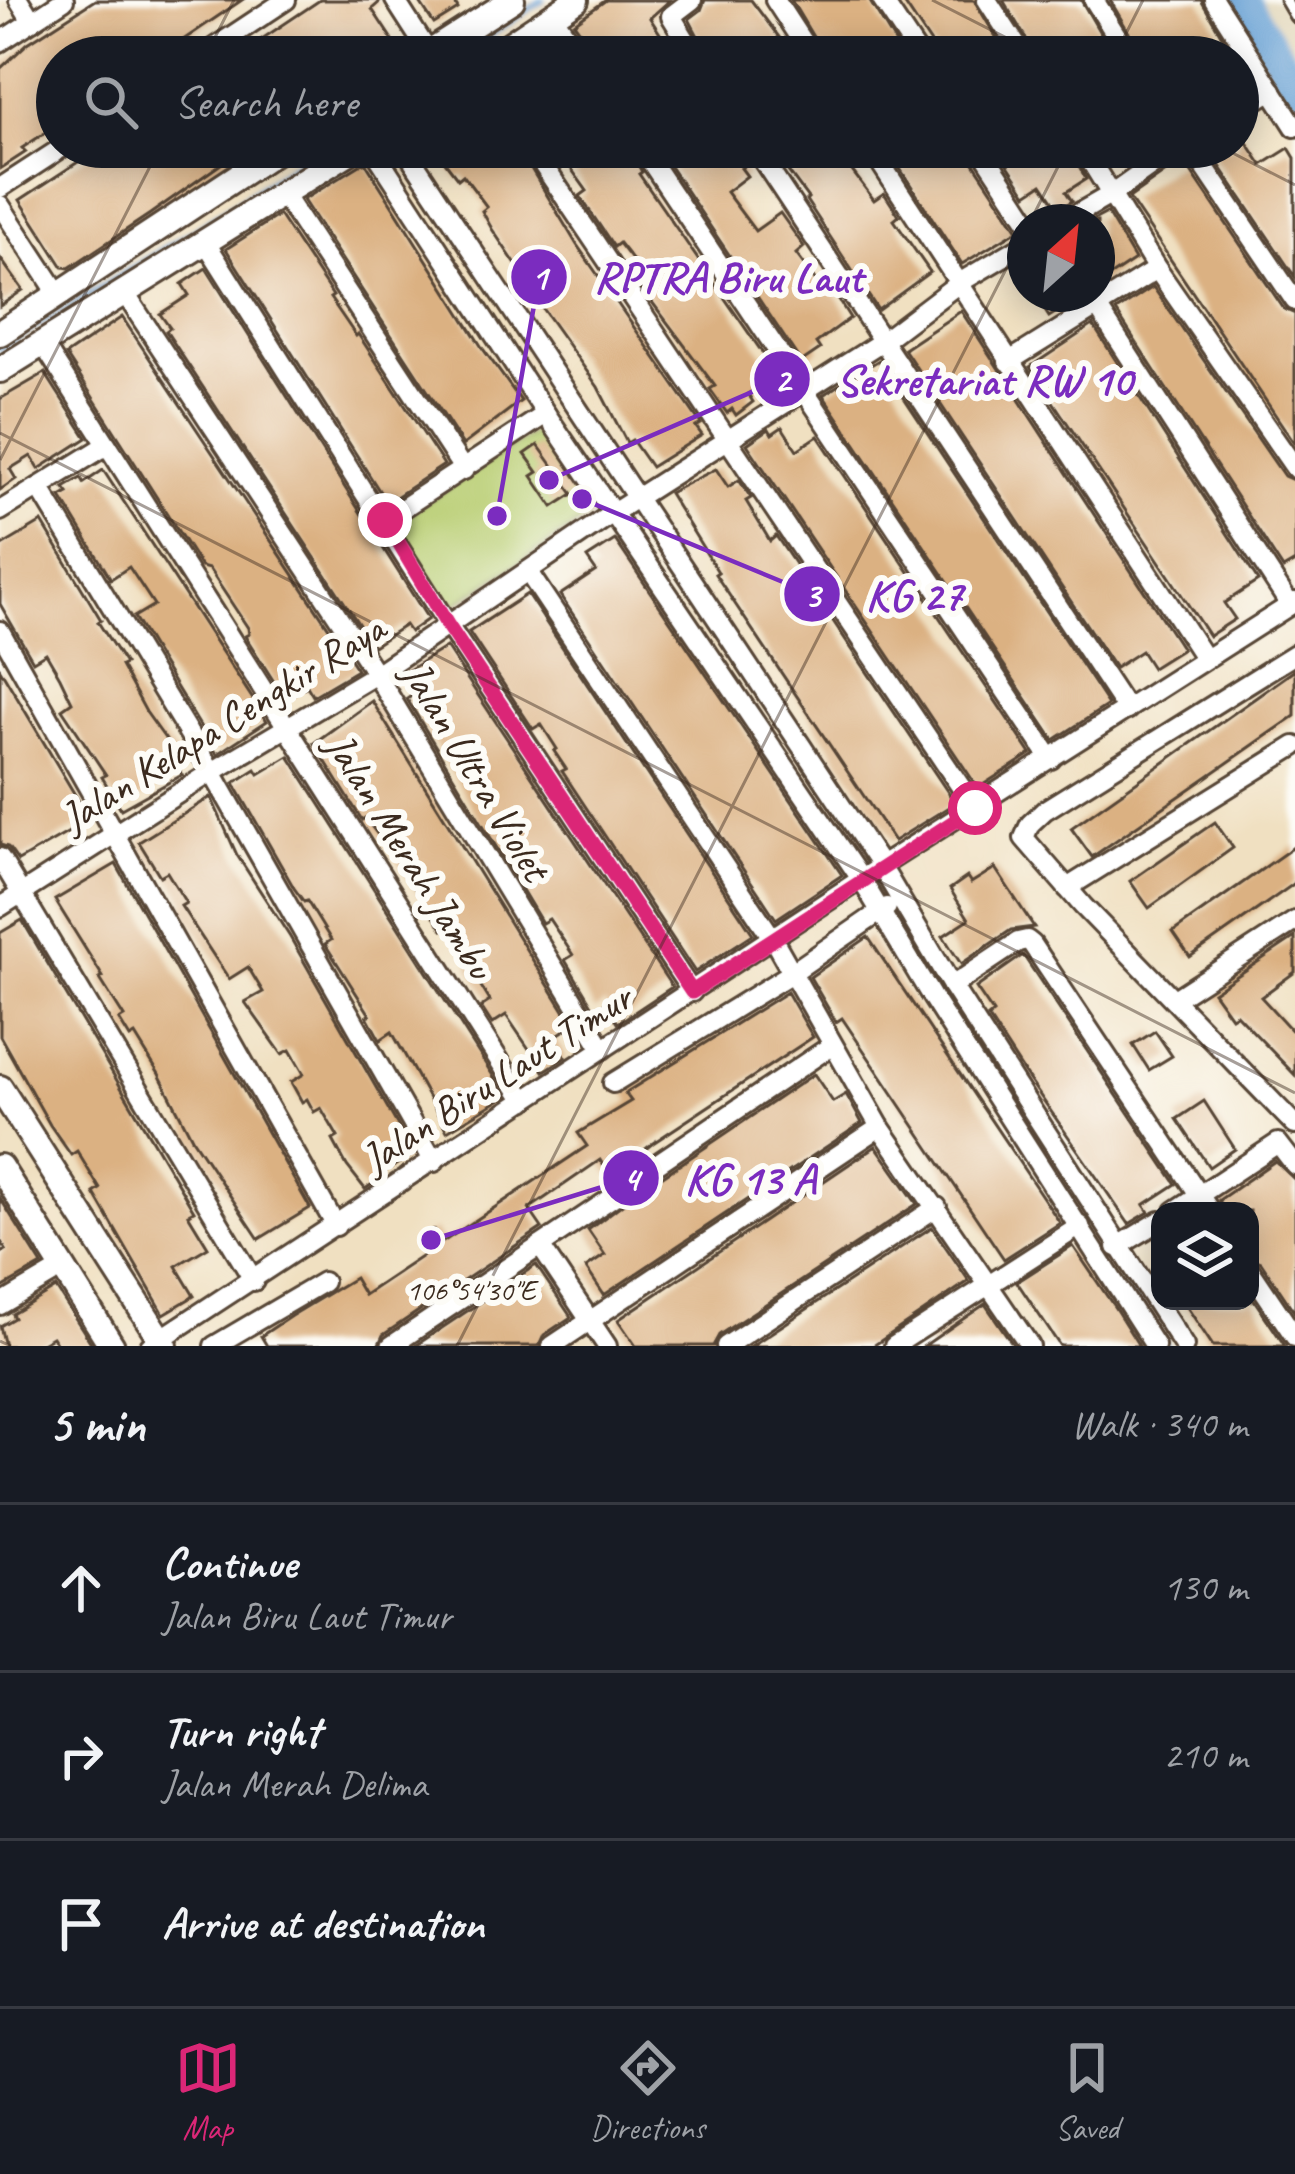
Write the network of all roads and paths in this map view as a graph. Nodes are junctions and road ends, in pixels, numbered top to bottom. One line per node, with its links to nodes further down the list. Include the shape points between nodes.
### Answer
1 (19, 0): 16 (street)
2 (64, 0): 16 (street)
3 (286, 0): 17 (street)
4 (395, 0): 18 (street)
5 (512, 0): 19 (street)
6 (576, 0): 14 (street)
7 (692, 0): 22 (street, via 670,16)
8 (775, 0): 23 (street)
9 (882, 0): 24 (street)
10 (987, 0): 25 (street)
11 (1094, 0): 26 (street)
12 (1214, 0): 27 (street)
13 (1285, 0): 15 (lane)
14 (553, 16): 20 (street); 21 (street)
15 (1295, 17)
16 (32, 21): 28 (street)
17 (232, 36)
18 (415, 36)
19 (456, 36)
20 (523, 36)
21 (566, 36)
22 (682, 36)
23 (798, 36)
24 (906, 36)
25 (1010, 36)
26 (1117, 36)
27 (1237, 36)
28 (0, 42)
29 (1259, 70): 30 (street)
30 (1268, 84): 31 (street); 32 (street); 33 (street)
31 (1259, 88)
32 (1259, 92)
33 (1295, 128)
34 (36, 165): 47 (street)
35 (250, 168): 60 (street)
36 (323, 168): 48 (street)
37 (386, 168): 57 (street)
38 (418, 168): 55 (street)
39 (545, 168): 72 (street)
40 (655, 168): 70 (street)
41 (768, 168): 66 (street)
42 (884, 168): 58 (street)
43 (994, 168): 50 (street)
44 (1095, 168): 49 (street)
45 (1149, 168): 49 (street)
46 (1205, 168): 62 (street)
47 (0, 188)
48 (283, 193): 53 (street); 75 (street)
49 (1112, 194): 51 (street); 56 (street)
50 (1017, 204)
51 (1094, 204)
52 (0, 206): 60 (street)
53 (206, 243): 59 (street); 80 (street)
54 (1007, 255): 58 (street, Jalan Kelapa Cengkir Raya)
55 (480, 262): 57 (street); 77 (street)
56 (1157, 269): 61 (street); 74 (street)
57 (458, 277): 71 (street)
58 (959, 284): 66 (street, Jalan Kelapa Cengkir Raya); 68 (street)
59 (124, 292): 67 (street); 87 (street, Jalan Ultra Violet)
60 (58, 296): 65 (street)
61 (1115, 297)
62 (1295, 301)
63 (1091, 312): 68 (street)
64 (1101, 312): 82 (street)
65 (0, 333)
66 (881, 341): 70 (street, Jalan Kelapa Cengkir Raya); 88 (street)
67 (43, 344): 69 (street); 73 (street, Jalan Merah Jambu)
68 (1008, 362): 86 (street)
69 (0, 370)
70 (804, 391): 72 (street, Jalan Kelapa Cengkir Raya); 91 (street)
71 (545, 414): 75 (street); 79 (street)
72 (728, 440): 77 (street, Jalan Kelapa Cengkir Raya); 93 (street)
73 (107, 445): 76 (street); 89 (street, Jalan Merah Jambu)
74 (1295, 468)
75 (464, 470): 80 (street)
76 (39, 487): 78 (street); 92 (street)
77 (636, 499): 79 (street, Jalan Kelapa Cengkir Raya); 97 (street)
78 (0, 511)
79 (613, 513): 81 (street, Jalan Kelapa Cengkir Raya); 96 (street)
80 (385, 520): 83 (street)
81 (529, 572): 83 (street, Jalan Kelapa Cengkir Raya); 105 (street)
82 (1293, 603): 86 (street, Jalan Biru Laut Timur)
83 (448, 626): 87 (street, Jalan Kelapa Cengkir Raya); 108 (street)
84 (0, 631): 94 (street)
85 (1295, 654): 99 (street, via 1034,820 1024,838)
86 (1205, 659): 88 (street, Jalan Biru Laut Timur)
87 (376, 674): 89 (street, Jalan Kelapa Cengkir Raya); 111 (street, Jalan Ultra Violet)
88 (1127, 710): 91 (street, Jalan Biru Laut Timur)
89 (290, 728): 92 (street, Jalan Kelapa Cengkir Raya); 114 (street, Jalan Merah Jambu)
90 (1295, 746): 99 (street)
91 (1051, 759): 93 (street, Jalan Biru Laut Timur)
92 (212, 772): 94 (street, Jalan Kelapa Cengkir Raya); 117 (street)
93 (975, 808): 97 (street, Jalan Biru Laut Timur)
94 (117, 834): 100 (street, Jalan Kelapa Cengkir Raya); 125 (street)
95 (0, 858): 100 (street)
96 (848, 860): 97 (street); 98 (street)
97 (879, 862): 98 (street, Jalan Biru Laut Timur); 101 (street)
98 (862, 882): 103 (street); 105 (street, Jalan Biru Laut Timur)
99 (1067, 888): 109 (street)
100 (22, 895): 102 (street, Jalan Kelapa Cengkir Raya); 131 (street)
101 (902, 899): 103 (street, Jalan Biru Laut Timur); 107 (street)
102 (0, 907)
103 (879, 909): 106 (street, Jalan Biru Laut Timur); 126 (street)
104 (1295, 921): 109 (street)
105 (774, 942): 106 (street); 108 (street, Jalan Biru Laut Timur)
106 (789, 971): 110 (street); 112 (street, Jalan Biru Laut Timur)
107 (952, 986): 122 (street, via 1022,940 1032,944); 128 (street)
108 (692, 992): 111 (street, Jalan Biru Laut Timur)
109 (1176, 998): 115 (street)
110 (831, 1046): 116 (street); 118 (street)
111 (603, 1049): 114 (street, Jalan Biru Laut Timur)
112 (613, 1083)
113 (0, 1088): 138 (street)
114 (525, 1101): 117 (street, Jalan Biru Laut Timur)
115 (1295, 1125)
116 (880, 1126): 124 (street); 136 (street)
117 (434, 1162): 125 (street, Jalan Biru Laut Timur)
118 (655, 1165)
119 (1295, 1165): 123 (street, via 1278,1143)
120 (3, 1178): 130 (street)
121 (616, 1195): 129 (street)
122 (1204, 1202)
123 (1206, 1202)
124 (937, 1207): 134 (street); 144 (street)
125 (336, 1226): 131 (street, Jalan Biru Laut Timur)
126 (1080, 1226): 134 (street); 147 (street)
127 (1151, 1226): 128 (street)
128 (1117, 1246): 148 (street)
129 (546, 1254): 136 (street); 141 (street)
130 (61, 1269): 135 (street); 139 (street)
131 (254, 1280): 138 (street, Jalan Biru Laut Timur)
132 (322, 1282): 140 (street)
133 (1259, 1283): 137 (street)
134 (988, 1284): 145 (street); 146 (street)
135 (0, 1306)
136 (590, 1321): 142 (street); 143 (street)
137 (1295, 1337)
138 (160, 1344)
139 (112, 1346)
140 (214, 1346)
141 (392, 1346)
142 (552, 1346)
143 (608, 1346)
144 (726, 1346)
145 (894, 1346)
146 (1030, 1346)
147 (1155, 1346)
148 (1184, 1346)

